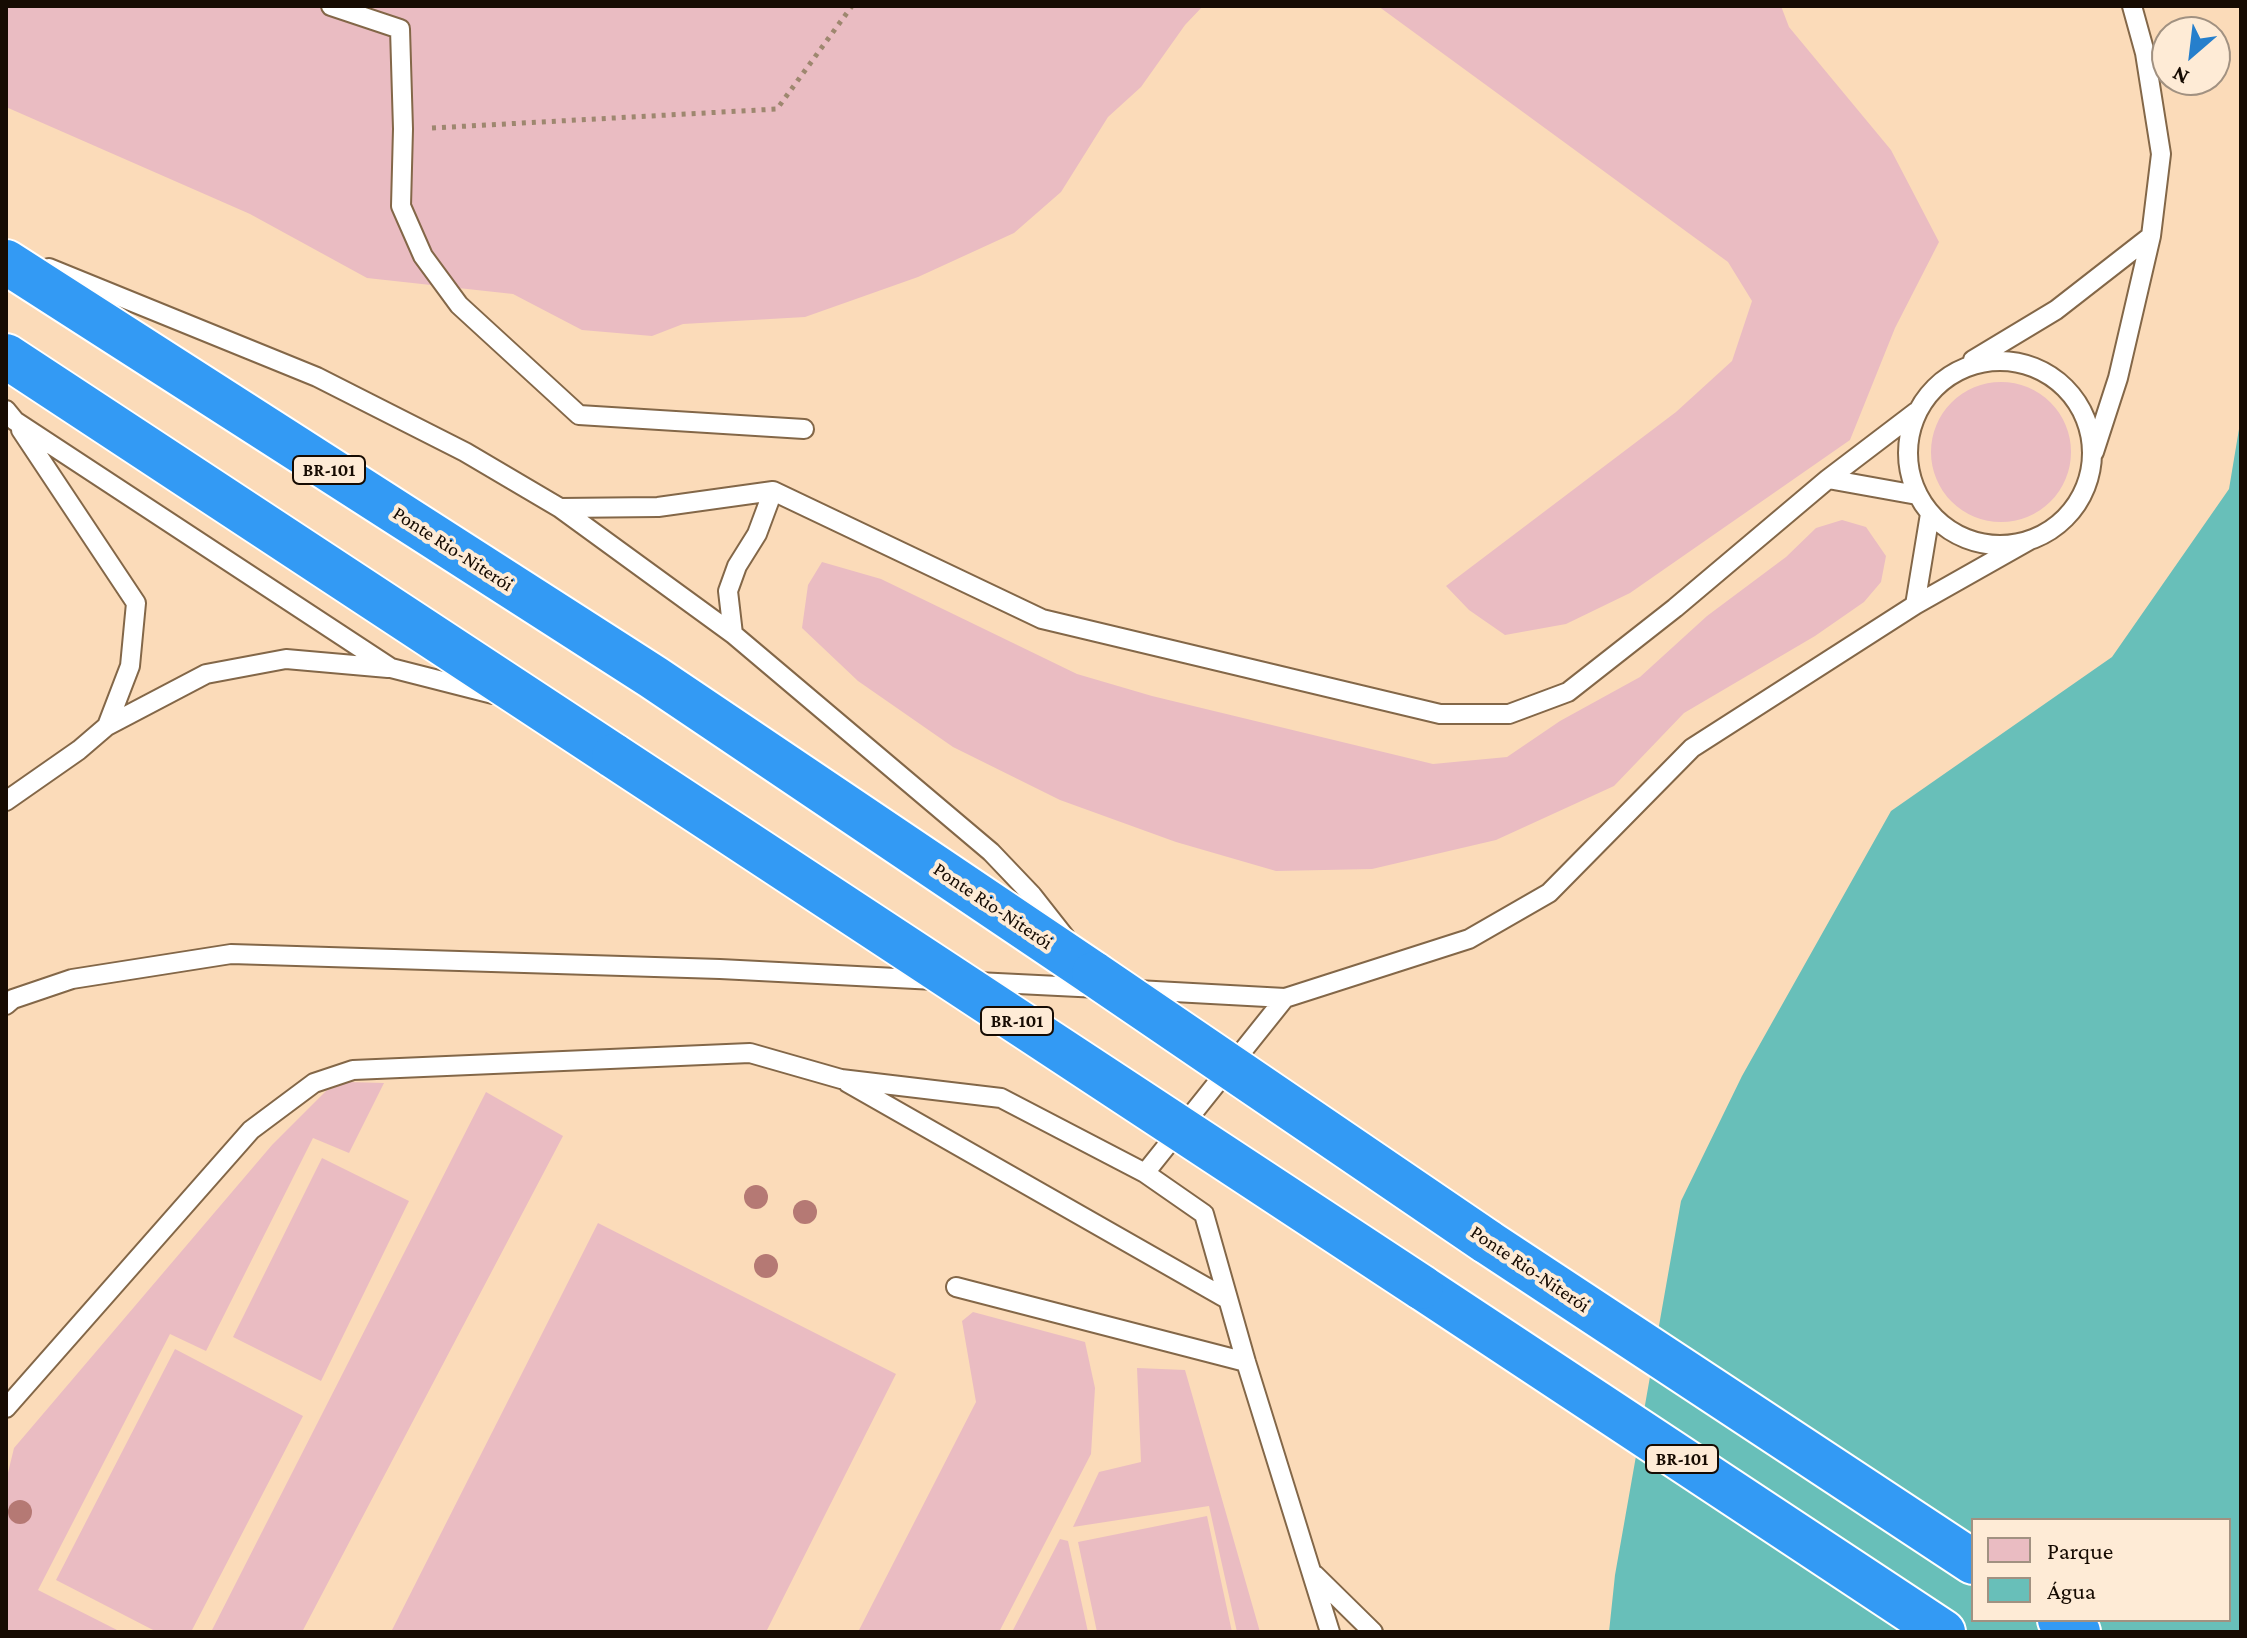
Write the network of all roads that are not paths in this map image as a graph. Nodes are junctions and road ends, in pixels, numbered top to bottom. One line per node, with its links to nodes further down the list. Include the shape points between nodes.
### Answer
1 (331, 6): 10 (lane, via 400,29 401,206 423,256 459,305 579,415)
2 (2132, 6): 3 (lane, via 2161,154)
3 (2151, 236): 7 (lane, via 2056,310); 11 (lane, via 2118,378)
4 (6, 250): 15 (lane, via 317,377 465,452)
5 (6, 262): 24 (highway, Ponte Rio-Niterói / BR-101, via 653,677)
6 (6, 356): 21 (highway, BR-101)
7 (1957, 371): 8 (lane, via 1933,388); 11 (lane, via 1983,362 2011,361 2038,368 2079,405)
8 (1916, 412): 12 (lane); 14 (lane, via 1908,439 1908,468)
9 (10, 416): 20 (lane); 22 (lane, via 136,603 130,666)
10 (804, 429)
11 (2092, 459): 17 (lane, via 2074,509 2054,528)
12 (1828, 479): 13 (lane, via 1568,692 1509,714 1440,714 1042,619); 14 (lane)
13 (773, 491): 15 (lane, via 658,507); 19 (lane, via 728,591)
14 (1917, 495): 16 (lane)
15 (560, 508): 19 (lane)
16 (1930, 514): 17 (lane, via 1977,542 2004,545); 18 (lane)
17 (2030, 540): 18 (lane)
18 (1915, 605): 25 (lane, via 1692,748 1549,893 1469,939)
19 (733, 634): 24 (lane, via 991,852)
20 (391, 668): 21 (lane); 22 (lane, via 286,659 206,674)
21 (541, 707): 37 (highway, BR-101, bridge)
22 (107, 726): 23 (lane)
23 (6, 801)
24 (1094, 974): 33 (highway, Ponte Rio-Niterói / BR-101, bridge)
25 (1285, 998): 26 (lane, via 720,969 231,954 72,979); 28 (lane)
26 (6, 1005)
27 (841, 1079): 28 (lane, via 1001,1098); 30 (lane); 32 (lane, via 750,1053 353,1070 314,1083 251,1130)
28 (1145, 1173): 30 (lane, via 1204,1214)
29 (956, 1287): 31 (lane)
30 (1227, 1299): 31 (lane)
31 (1246, 1362): 34 (lane)
32 (6, 1408)
33 (1971, 1561)
34 (1311, 1571): 35 (lane); 36 (lane)
35 (1330, 1632)
36 (1373, 1632)
37 (1943, 1632)

